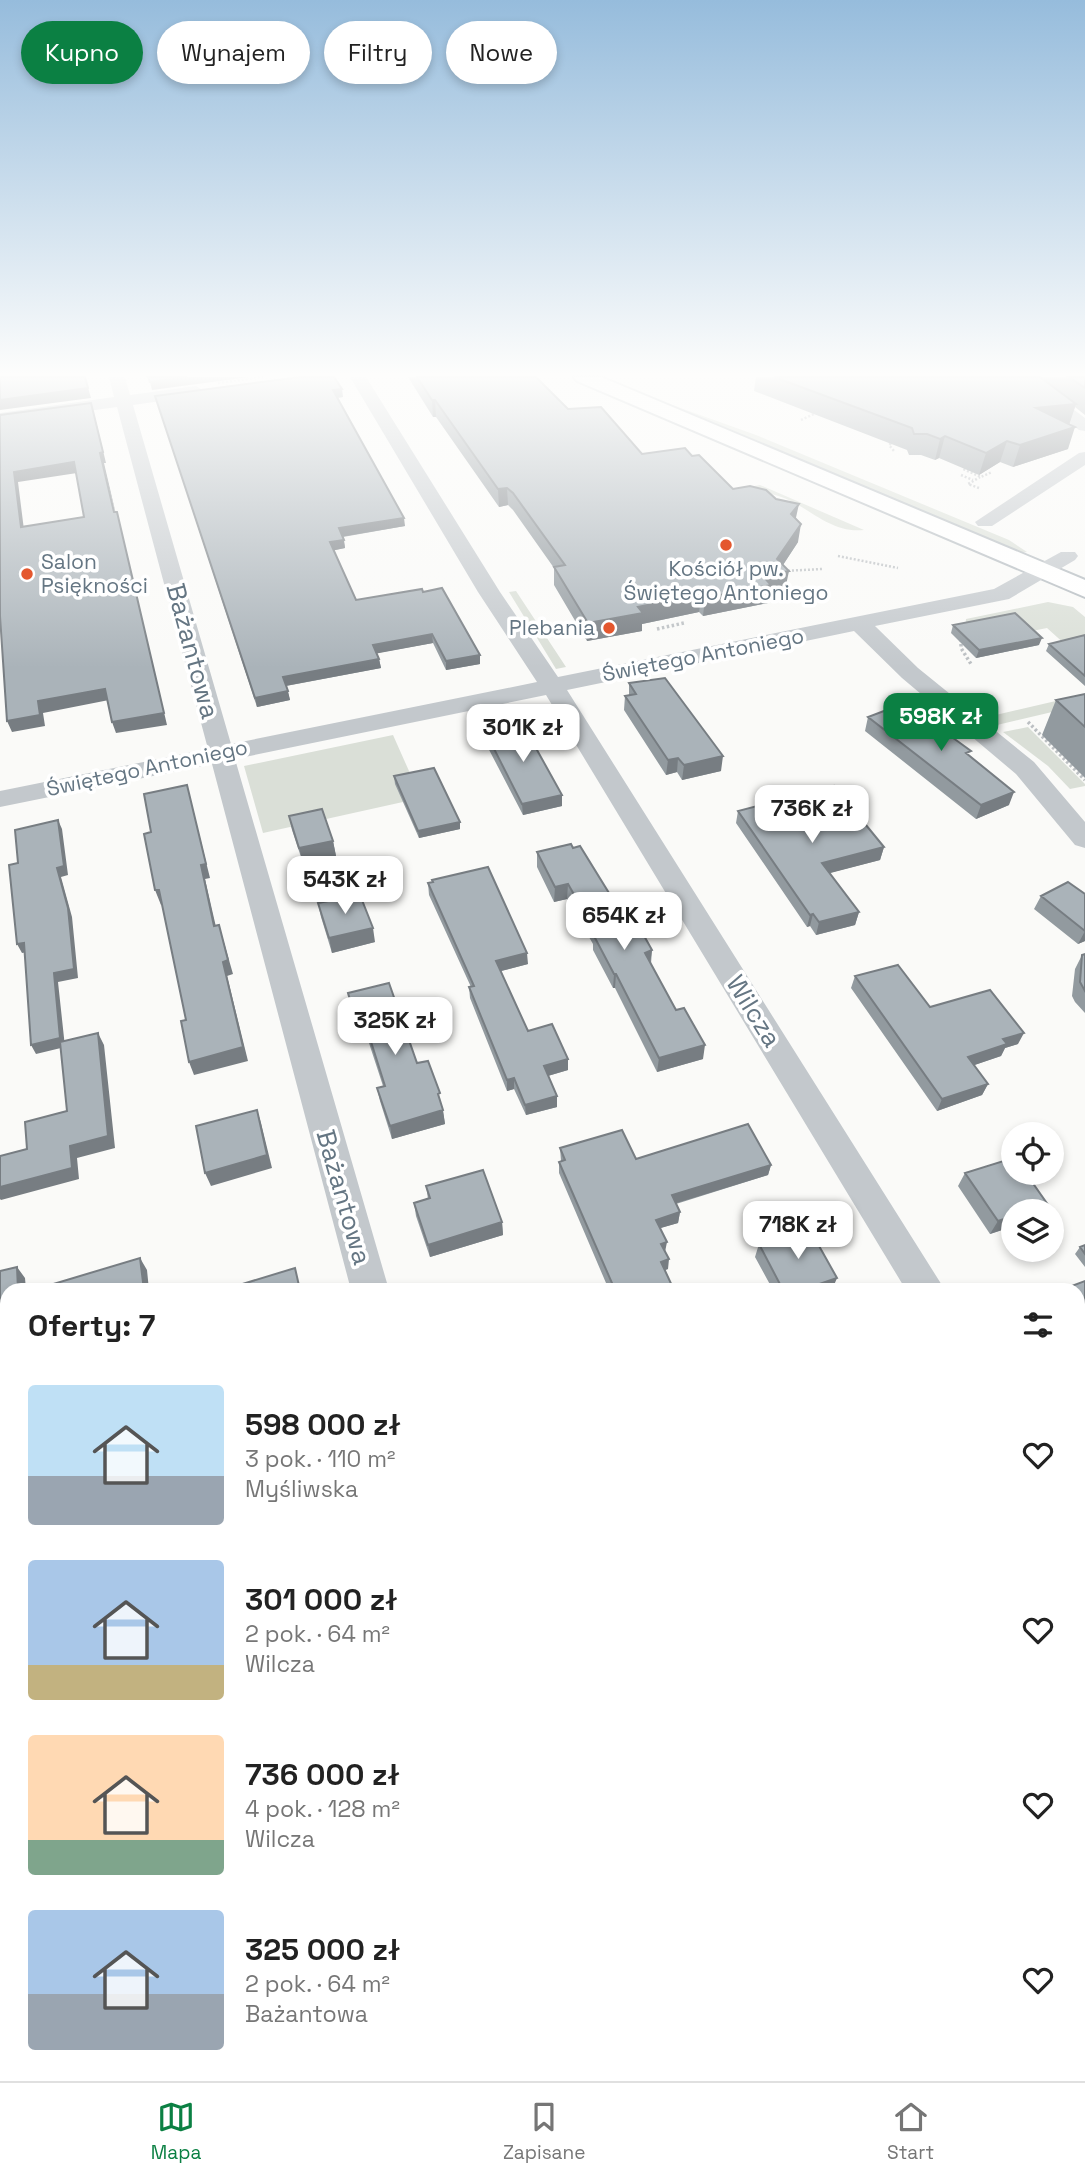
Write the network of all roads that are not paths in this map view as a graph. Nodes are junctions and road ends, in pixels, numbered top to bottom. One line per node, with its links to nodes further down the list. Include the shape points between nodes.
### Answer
1 (144, 474): 13 (street, Bażantowa)
2 (417, 474): 12 (street, Wilcza)
3 (829, 474): 8 (main road)
4 (868, 474): 6 (main road)
5 (1059, 474): 6 (street)
6 (985, 522): 7 (main road)
7 (1008, 532)
8 (1043, 559): 9 (main road); 10 (main road); 11 (street, Świętego Antoniego, via 1001,594)
9 (1076, 559)
10 (1085, 589)
11 (859, 623): 12 (street, Świętego Antoniego); 15 (street, via 910,673 1025,768)
12 (551, 686): 13 (street, Świętego Antoniego); 17 (street, Wilcza)
13 (221, 753): 14 (street, Świętego Antoniego); 16 (street, Bażantowa)
14 (0, 799)
15 (1085, 839)
16 (368, 1283)
17 (923, 1283)

